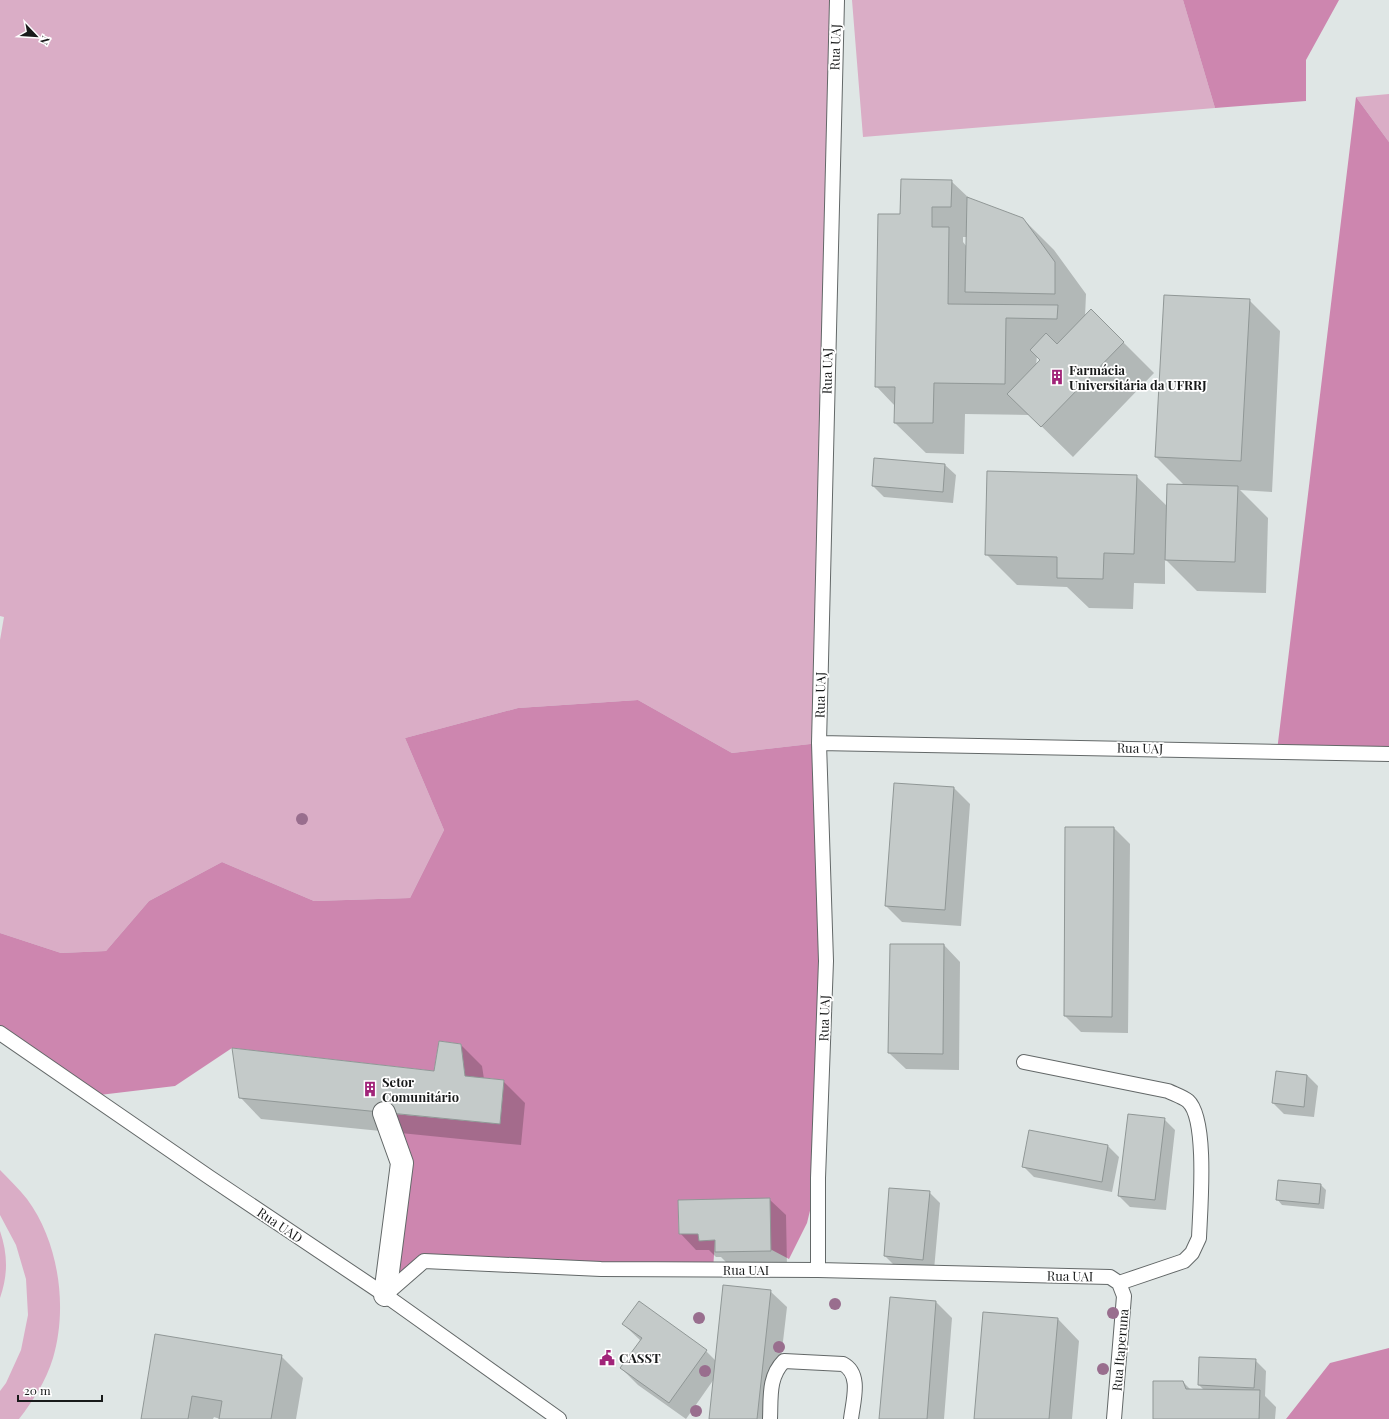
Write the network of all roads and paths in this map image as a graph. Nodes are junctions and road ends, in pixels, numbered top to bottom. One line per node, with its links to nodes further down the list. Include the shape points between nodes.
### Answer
1 (836, 0): 2 (lane, Rua UAJ)
2 (819, 743): 3 (lane, Rua UAJ); 7 (lane, Rua UAJ, via 826,961 818,1178)
3 (1389, 754)
4 (0, 1033): 9 (lane, Rua UAD)
5 (1024, 1062): 8 (lane, via 1168,1091 1188,1101 1196,1115 1200,1134 1200,1238 1192,1254 1184,1262)
6 (384, 1112): 9 (street, via 402,1163)
7 (818, 1270): 8 (lane, Rua UAI, via 1110,1276); 9 (lane, Rua UAI, via 601,1269 424,1261)
8 (1119, 1283): 13 (lane, Rua Itaperuna, via 1124,1296)
9 (385, 1295): 10 (lane, Rua UAD)
10 (559, 1419)
11 (770, 1419): 12 (lane, via 772,1377 784,1361 844,1364 849,1367 855,1378)
12 (851, 1419)
13 (1114, 1419)

